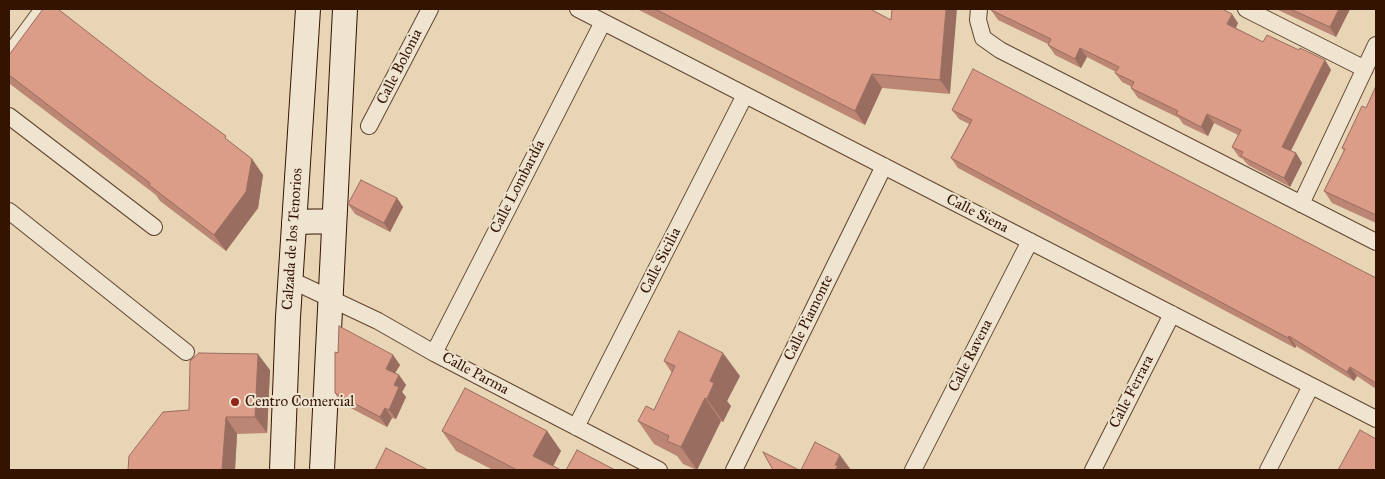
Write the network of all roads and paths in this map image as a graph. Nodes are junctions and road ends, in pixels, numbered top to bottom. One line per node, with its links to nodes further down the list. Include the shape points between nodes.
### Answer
1 (43, 9): 10 (street)
2 (308, 9): 19 (street, Calzada de los Tenorios)
3 (344, 9): 18 (street)
4 (430, 9): 14 (street, Calle Bolonia)
5 (578, 9): 8 (street, Calle Siena)
6 (979, 9): 16 (street, via 983,38 1000,50)
7 (1246, 9): 11 (street)
8 (603, 22): 12 (street, Calle Siena); 27 (street, Calle Lombardía)
9 (1376, 45): 11 (street)
10 (9, 55)
11 (1365, 69): 16 (street)
12 (745, 95): 15 (street, Calle Siena); 30 (street, Calle Sicilia)
13 (9, 116): 20 (street)
14 (369, 126)
15 (884, 166): 21 (street, Calle Siena); 34 (street, Calle Piamonte)
16 (1301, 204): 22 (street)
17 (9, 211): 26 (street)
18 (334, 221): 19 (street); 24 (street)
19 (294, 222): 23 (street, Calzada de los Tenorios)
20 (154, 227)
21 (1030, 241): 25 (street, Calle Siena); 35 (street, Calle Ravena)
22 (1376, 242)
23 (291, 280): 24 (street, Calle Parma); 31 (street, Calzada de los Tenorios)
24 (331, 298): 27 (street, Calle Parma); 32 (street)
25 (1172, 314): 28 (street, Calle Siena); 36 (street, Calle Ferrara)
26 (186, 352)
27 (434, 353): 30 (street, Calle Parma)
28 (1311, 386): 29 (street, Calle Siena); 37 (street)
29 (1376, 419)
30 (576, 427): 33 (street, Calle Parma)
31 (282, 470)
32 (322, 470)
33 (659, 470)
34 (734, 470)
35 (913, 470)
36 (1093, 470)
37 (1268, 470)

